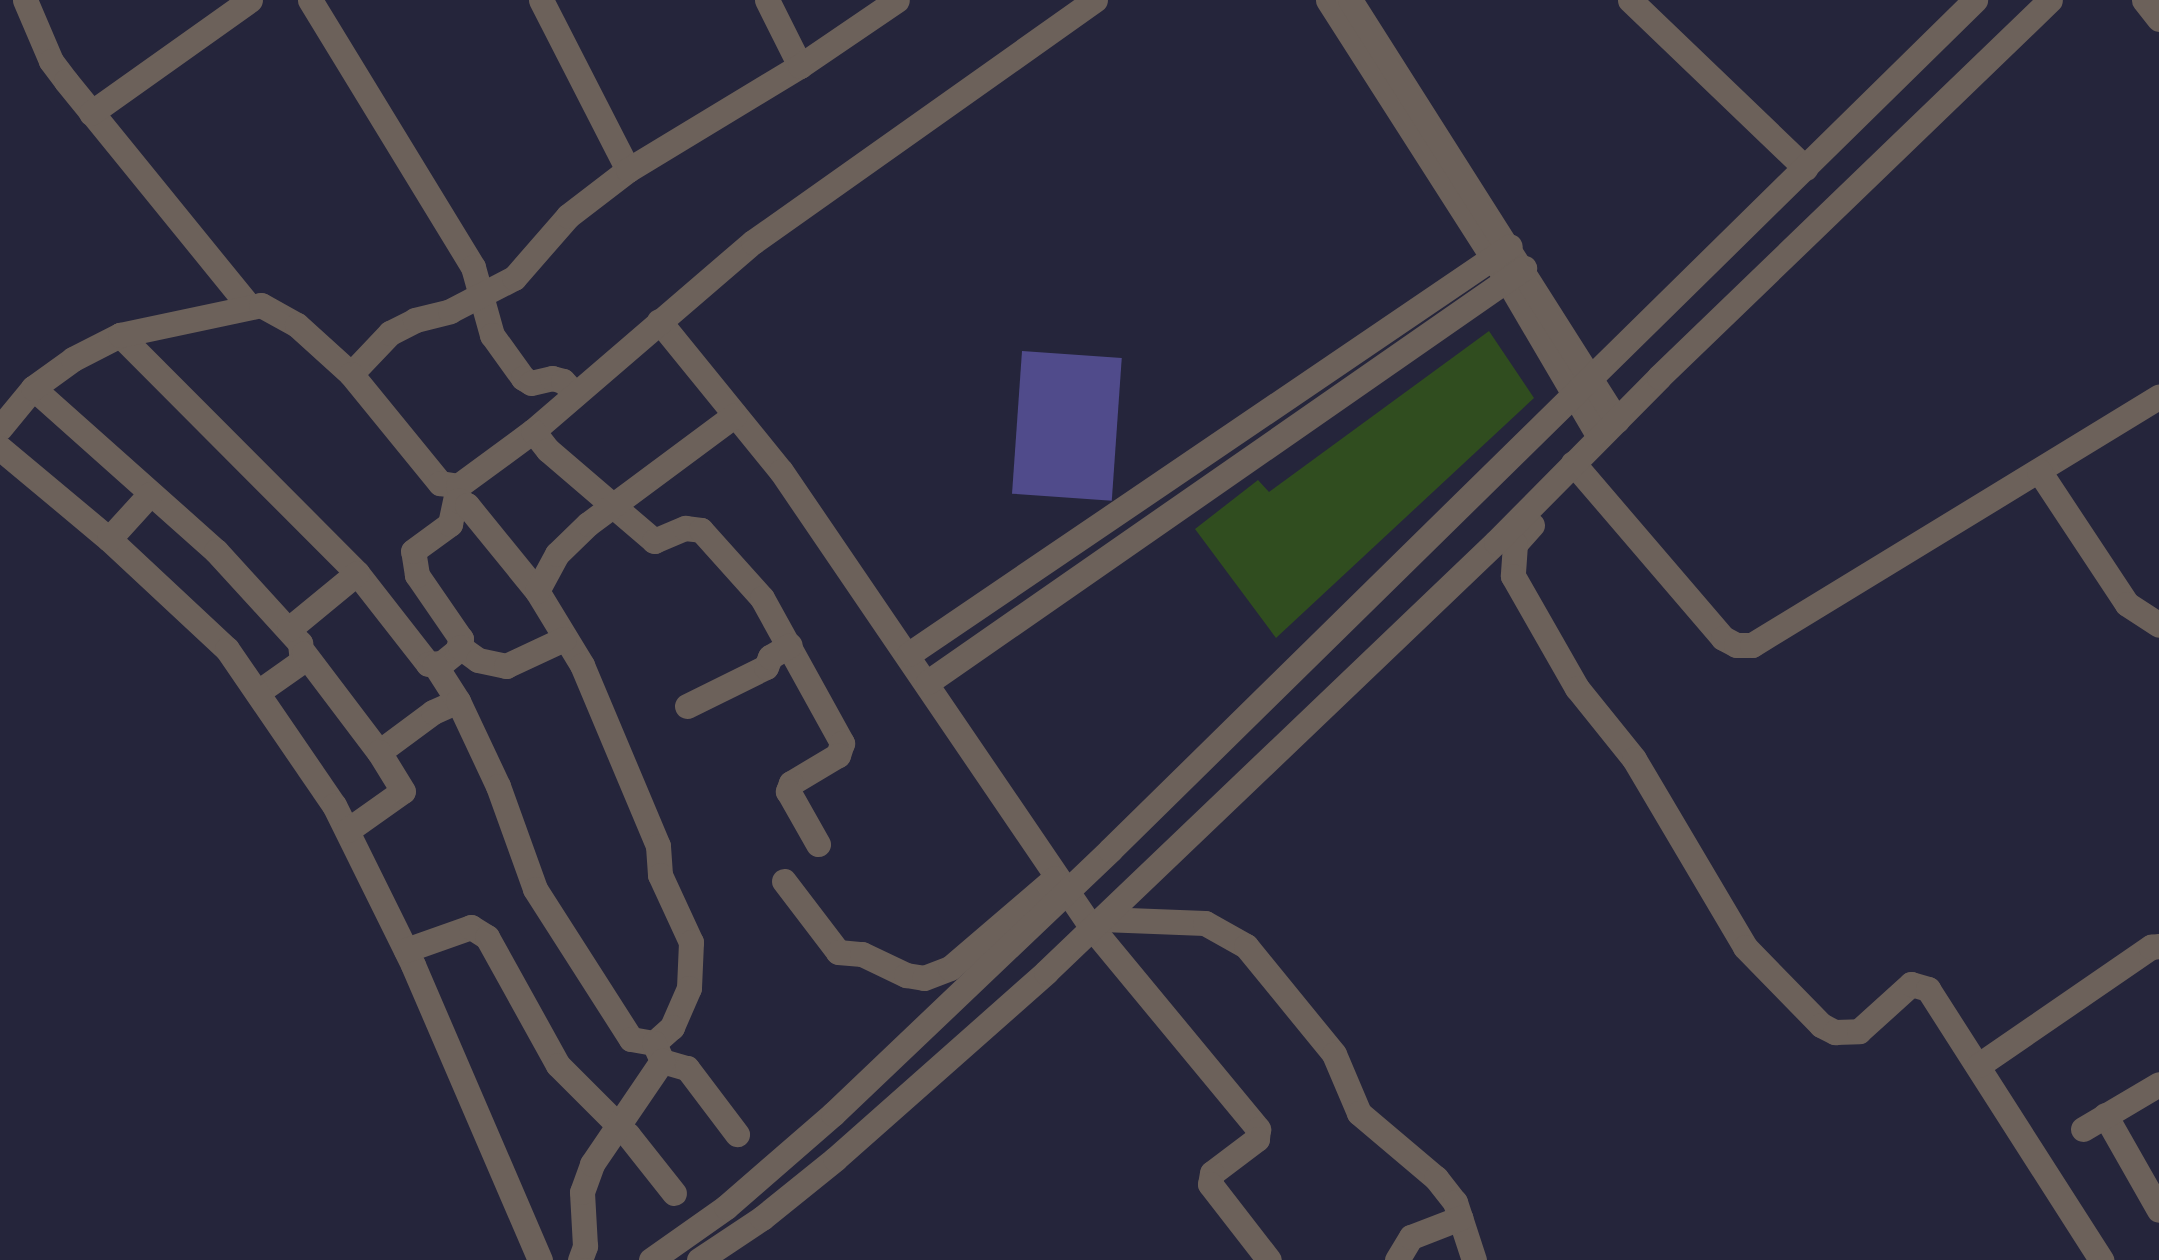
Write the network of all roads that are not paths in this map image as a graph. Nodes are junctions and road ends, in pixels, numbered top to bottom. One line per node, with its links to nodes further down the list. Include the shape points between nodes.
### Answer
1 (24, 0): 17 (street, via 52,60)
2 (250, 0): 14 (street)
3 (310, 0): 21 (street, via 420,175)
4 (541, 0): 19 (street)
5 (767, 0): 16 (street)
6 (897, 0): 16 (street)
7 (1095, 0): 23 (street, via 753,242)
8 (1328, 0): 20 (street)
9 (1350, 0): 20 (street)
10 (1630, 0): 18 (street)
11 (2050, 0): 32 (street)
12 (2144, 0): 15 (street)
13 (1970, 2): 18 (street)
14 (222, 9): 17 (street)
15 (2159, 19)
16 (800, 66): 19 (street)
17 (90, 113): 22 (street)
18 (1805, 168): 26 (street)
19 (628, 170): 21 (street, via 568,216 514,278)
20 (1508, 263): 26 (street); 49 (street); 51 (street)
21 (482, 296): 25 (street, via 390,333); 28 (street, via 492,335 524,378 552,378)
22 (248, 306): 24 (street); 25 (street, via 286,315)
23 (659, 321): 28 (street); 30 (street)
24 (120, 335): 27 (street); 41 (street)
25 (350, 374): 37 (street, via 440,483)
26 (1583, 387): 32 (street); 59 (street)
27 (33, 388): 31 (street); 38 (street)
28 (575, 394): 33 (street)
29 (2159, 397): 36 (street)
30 (735, 414): 39 (street); 49 (street)
31 (0, 428)
32 (1608, 429): 35 (street)
33 (533, 431): 37 (street); 39 (street)
34 (0, 448): 40 (street)
35 (1576, 468): 36 (street, via 1722,638 1736,646 1752,646); 60 (street); 64 (street, via 1516,544 1514,576 1577,688 1634,759 1746,947 1821,1025 1836,1032 1859,1031 1911,984 1928,989)
36 (2039, 471): 43 (street, via 2128,604)
37 (458, 493): 42 (street); 47 (street, via 450,524 415,547 412,558 457,630)
38 (150, 494): 40 (street); 44 (street, via 238,572)
39 (614, 507): 42 (street, via 557,554); 46 (street, via 654,541 685,528 701,530 762,598)
40 (109, 539): 52 (street, via 226,649)
41 (357, 573): 44 (street); 50 (street, via 421,659)
42 (536, 591): 45 (street)
43 (2159, 625)
44 (288, 629): 48 (street)
45 (564, 639): 47 (street, via 506,666 478,660); 63 (street, via 582,665 651,828 660,875 691,942 689,988)
46 (790, 646): 54 (street, via 766,667); 57 (street, via 842,743 838,756 788,791)
47 (460, 647): 50 (street)
48 (304, 653): 52 (street); 55 (street)
49 (909, 654): 51 (street)
50 (436, 664): 53 (street)
51 (928, 682): 59 (street)
52 (258, 692): 56 (street)
53 (458, 701): 55 (street); 63 (street, via 535,889 630,1039)
54 (687, 706)
55 (378, 752): 56 (street, via 403,791)
56 (348, 830): 62 (street)
57 (818, 844)
58 (784, 881): 59 (street, via 838,952 862,954 924,978 950,968)
59 (1060, 884): 60 (street); 73 (street, via 819,1127)
60 (1097, 923): 70 (street, via 1205,923 1246,946 1334,1054 1359,1113 1436,1178); 74 (street, via 835,1159); 75 (street, via 1260,1132 1212,1174 1210,1184)
61 (2159, 946): 64 (street)
62 (406, 950): 66 (street, via 471,927 487,937 558,1065); 71 (street)
63 (658, 1052): 66 (street); 67 (street, via 688,1068)
64 (1979, 1065): 78 (street)
65 (2159, 1084): 69 (street, via 2094,1122)
66 (616, 1127): 68 (street); 72 (street, via 582,1192 586,1246)
67 (737, 1134)
68 (674, 1193)
69 (2159, 1210)
70 (1460, 1218): 76 (street, via 1411,1237); 77 (street)
71 (540, 1260)
72 (580, 1260)
73 (651, 1260)
74 (699, 1260)
75 (1269, 1260)
76 (1397, 1260)
77 (1474, 1260)
78 (2102, 1260)

